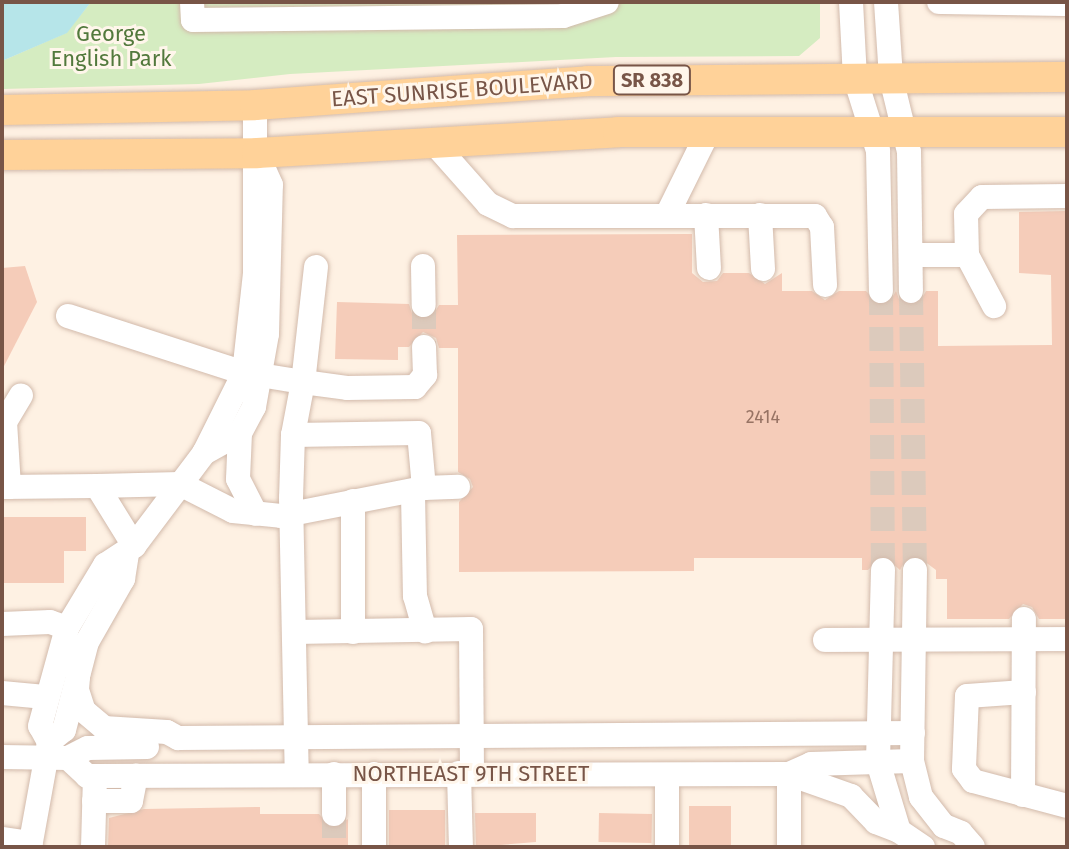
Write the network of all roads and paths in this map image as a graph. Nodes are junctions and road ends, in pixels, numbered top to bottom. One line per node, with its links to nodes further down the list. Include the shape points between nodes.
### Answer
1 (192, 2): 2 (street, via 193,20 563,16)
2 (607, 2)
3 (851, 2): 8 (street)
4 (886, 2): 9 (street)
5 (939, 2): 6 (street)
6 (1067, 4)
7 (1067, 77): 9 (main road, EAST SUNRISE BOULEVARD / SR 838)
8 (855, 78): 9 (main road, EAST SUNRISE BOULEVARD / SR 838); 10 (main road, EAST SUNRISE BOULEVARD / SR 838, via 588,81); 13 (street)
9 (891, 78): 14 (street)
10 (255, 105): 11 (main road, EAST SUNRISE BOULEVARD / SR 838); 17 (street)
11 (2, 110)
12 (1067, 132): 14 (main road)
13 (874, 133): 14 (main road); 15 (main road); 30 (street)
14 (905, 133): 23 (street)
15 (707, 134): 16 (main road, via 618,132); 20 (street)
16 (434, 143): 17 (main road); 20 (street, via 488,204 513,216)
17 (257, 153): 18 (main road); 36 (street, via 271,185 267,334)
18 (2, 155)
19 (1067, 196): 24 (street, via 982,197 966,214)
20 (667, 215): 21 (street)
21 (706, 215): 22 (street); 27 (street)
22 (760, 215): 28 (street); 29 (street, via 815,216 822,227)
23 (911, 255): 24 (street); 31 (street)
24 (967, 255): 33 (street)
25 (423, 266): 32 (street)
26 (316, 267): 37 (street)
27 (709, 268)
28 (763, 269)
29 (825, 285)
30 (881, 291)
31 (911, 291)
32 (424, 305)
33 (994, 306)
34 (68, 316): 36 (street)
35 (424, 347): 37 (street, via 425,375 415,387 347,388)
36 (252, 374): 37 (street); 39 (street, via 254,407); 41 (street)
37 (303, 382): 40 (street)
38 (21, 395): 43 (street, via 5,422)
39 (240, 433): 41 (street); 49 (street, via 238,479)
40 (293, 435): 46 (street, via 419,433); 48 (street)
41 (204, 453): 42 (street)
42 (180, 484): 44 (street); 49 (street, via 214,505); 50 (street)
43 (4, 485): 44 (street)
44 (97, 486): 50 (street)
45 (458, 487): 46 (street)
46 (418, 491): 47 (street); 58 (street, via 415,596)
47 (353, 501): 48 (street); 57 (street)
48 (295, 513): 49 (street); 56 (street)
49 (256, 514)
50 (131, 549): 54 (street, via 105,565); 63 (street, via 123,579 95,624)
51 (883, 570): 61 (street)
52 (915, 570): 62 (street)
53 (2, 624): 54 (street, via 50,622)
54 (67, 628): 66 (street)
55 (1024, 629): 59 (street); 62 (street); 64 (street)
56 (295, 632): 57 (street); 70 (street)
57 (353, 632): 58 (street)
58 (425, 632): 69 (street, via 471,629)
59 (1067, 639)
60 (825, 640): 61 (street)
61 (881, 640): 62 (street); 67 (street)
62 (914, 640): 68 (street)
63 (79, 666): 71 (street, NORTHEAST 9TH STREET, via 77,690 84,711 104,728 167,732); 72 (street)
64 (1024, 692): 84 (street); 84 (street, via 975,693 963,704 967,776)
65 (2, 693): 66 (street)
66 (45, 697): 72 (street, via 40,726)
67 (879, 733): 68 (street, NORTHEAST 9TH STREET); 69 (street, NORTHEAST 9TH STREET); 75 (street)
68 (913, 733): 74 (street)
69 (472, 736): 70 (street, NORTHEAST 9TH STREET); 76 (street)
70 (297, 737): 71 (street, NORTHEAST 9TH STREET); 77 (street)
71 (178, 738): 72 (street, NORTHEAST 9TH STREET, via 166,747)
72 (55, 752): 73 (street, NORTHEAST 9TH STREET); 83 (street, via 87,776); 90 (street)
73 (2, 757)
74 (912, 761): 75 (street, NORTHEAST 9TH STREET); 97 (street, via 921,797 944,826 961,833)
75 (878, 762): 80 (street, NORTHEAST 9TH STREET, via 811,764); 88 (street)
76 (465, 773): 79 (street, NORTHEAST 9TH STREET); 82 (street, NORTHEAST 9TH STREET); 93 (street)
77 (297, 774): 78 (street, NORTHEAST 9TH STREET); 81 (street, NORTHEAST 9TH STREET)
78 (334, 774): 79 (street, NORTHEAST 9TH STREET); 87 (street)
79 (374, 774): 92 (street)
80 (789, 774): 82 (street, NORTHEAST 9TH STREET); 88 (street, via 851,796 876,822); 95 (street)
81 (136, 775): 83 (street, NORTHEAST 9TH STREET); 85 (street, via 131,801)
82 (667, 775): 94 (street)
83 (95, 776): 85 (street)
84 (1023, 795): 86 (street)
85 (94, 801): 91 (street)
86 (1067, 806)
87 (334, 814)
88 (899, 831): 96 (street)
89 (2, 839): 90 (street)
90 (31, 845)
91 (93, 847)
92 (374, 847)
93 (461, 847)
94 (667, 847)
95 (789, 847)
96 (923, 847)
97 (973, 847)

